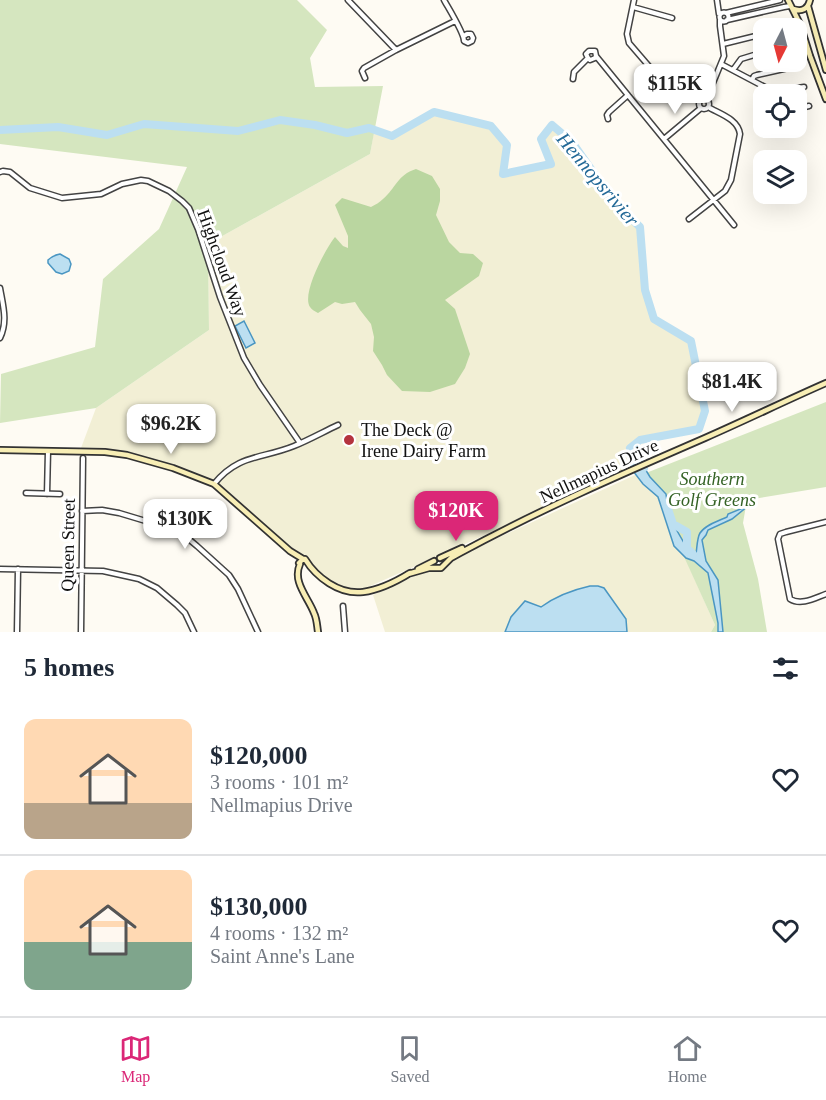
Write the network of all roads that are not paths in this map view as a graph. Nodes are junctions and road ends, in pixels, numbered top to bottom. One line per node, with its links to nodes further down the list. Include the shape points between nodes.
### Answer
1 (348, 0): 18 (street)
2 (444, 0): 14 (street)
3 (634, 0): 8 (street)
4 (780, 0): 9 (street)
5 (788, 0): 10 (main road)
6 (717, 1): 12 (street)
7 (809, 3): 10 (main road, via 802,10); 24 (main road)
8 (633, 7): 13 (street); 33 (street, via 629,43 660,80)
9 (751, 7): 11 (street); 12 (street)
10 (791, 7): 11 (street); 31 (main road)
11 (753, 15): 12 (street)
12 (723, 17): 17 (street)
13 (672, 18)
14 (455, 21): 15 (street); 18 (street)
15 (464, 36)
16 (753, 37): 17 (street)
17 (723, 44): 22 (street)
18 (396, 50): 26 (street, via 364,68)
19 (753, 55): 23 (street, via 741,59)
20 (596, 56): 21 (street); 21 (street, via 589,51); 30 (street)
21 (588, 58): 27 (street, via 574,72)
22 (721, 64): 23 (street); 32 (street)
23 (733, 70): 28 (street)
24 (826, 70)
25 (770, 72): 28 (street)
26 (365, 78)
27 (573, 80)
28 (752, 80): 29 (street)
29 (759, 84)
30 (628, 94): 36 (street, via 609,112); 37 (street)
31 (826, 99)
32 (706, 100): 33 (street); 34 (street)
33 (700, 101): 35 (street)
34 (708, 107): 35 (street); 39 (street, via 736,123 740,133 730,183)
35 (701, 108): 37 (street)
36 (608, 119)
37 (664, 139): 39 (street)
38 (0, 172): 46 (street, Highcloud Way, via 10,172 30,188 62,198 101,194 139,180 179,198 192,213 244,358)
39 (714, 199): 40 (street); 41 (street)
40 (689, 219)
41 (734, 225)
42 (0, 288): 43 (street, via 5,319)
43 (0, 338)
44 (826, 383): 56 (main road, Nellmapius Drive, via 629,470)
45 (338, 425): 46 (street)
46 (300, 443): 50 (street, via 241,462)
47 (0, 450): 48 (main road)
48 (48, 450): 50 (main road, via 123,454); 52 (street)
49 (83, 458): 54 (street, Queen Street)
50 (214, 484): 58 (main road)
51 (26, 493): 52 (street)
52 (47, 494): 53 (street)
53 (60, 494)
54 (82, 511): 63 (street, Queen Street); 69 (street, via 119,513 179,531 229,575)
55 (826, 522): 64 (street, via 780,534 778,539 790,599 802,602)
56 (482, 541): 57 (main road, Nellmapius Drive); 60 (main road, Nellmapius Drive)
57 (440, 558): 59 (main road); 60 (main road)
58 (303, 564): 59 (main road, via 334,586 359,592); 70 (main road, via 297,576)
59 (435, 564): 60 (main road, via 440,568)
60 (444, 564)
61 (0, 569): 62 (street)
62 (18, 569): 63 (street); 66 (street)
63 (81, 570): 67 (street, Queen Street); 68 (street, via 108,571 149,584 181,609)
64 (826, 594)
65 (343, 606): 71 (street)
66 (17, 632)
67 (81, 632)
68 (194, 632)
69 (258, 632)
70 (318, 632)
71 (345, 632)

